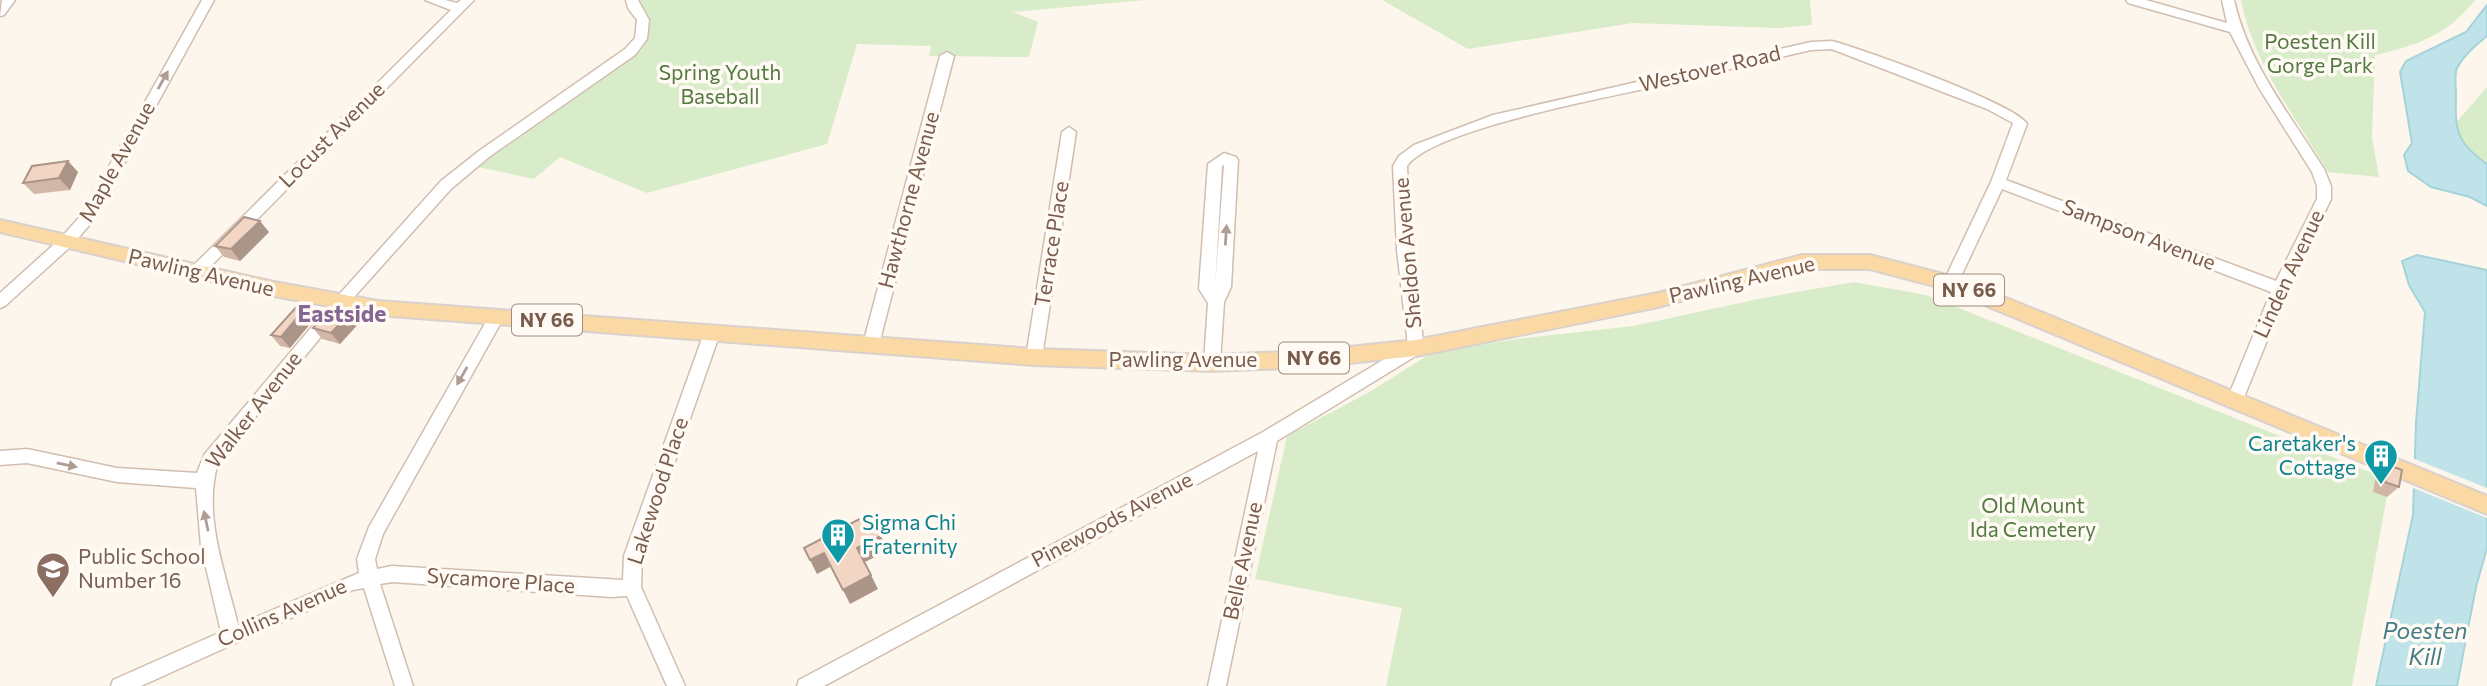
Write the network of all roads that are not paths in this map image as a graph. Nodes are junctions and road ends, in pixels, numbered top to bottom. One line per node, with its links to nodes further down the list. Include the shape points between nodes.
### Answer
1 (9, 0): 8 (street)
2 (208, 0): 15 (street, Maple Avenue, one-way to 2, via 88,217)
3 (431, 0): 7 (street)
4 (632, 0): 20 (street, Walker Avenue, via 643,20 641,38 630,52 446,185)
5 (2133, 0): 9 (street)
6 (2228, 0): 9 (street, Linden Avenue)
7 (463, 4): 16 (street, Locust Avenue)
8 (0, 12)
9 (2234, 29): 18 (street, Linden Avenue, via 2324,186 2324,199)
10 (947, 56): 24 (street, Hawthorne Avenue)
11 (1069, 132): 26 (street, Terrace Place)
12 (1404, 159): 13 (street, Westover Road, via 1419,148 1499,118 1823,44 1926,79 2014,117 2020,124); 25 (street, Sheldon Avenue, via 1400,166 1404,250)
13 (1998, 182): 17 (street); 18 (street, Sampson Avenue)
14 (0, 226): 15 (main road, Pawling Avenue / NY 66)
15 (65, 243): 16 (main road, Pawling Avenue / NY 66); 19 (street, Maple Avenue)
16 (197, 271): 20 (main road, Pawling Avenue / NY 66)
17 (1951, 283): 25 (main road, Pawling Avenue / NY 66, via 1870,262 1802,262 1645,303); 28 (main road, Pawling Avenue / NY 66)
18 (2280, 289): 28 (street, Linden Avenue)
19 (0, 302)
20 (341, 302): 22 (main road, Pawling Avenue / NY 66); 31 (street, Walker Avenue, via 209,460)
21 (1216, 302): 21 (street, one-way to 21, via 1223,286 1231,160 1224,158 1214,164 1207,289); 27 (street)
22 (496, 317): 23 (main road, Pawling Avenue / NY 66); 33 (street, Collins Avenue, one-way to 33, via 375,532 366,559)
23 (712, 333): 24 (main road, Pawling Avenue / NY 66); 34 (street, Lakewood Place, via 632,556)
24 (871, 344): 26 (main road, Pawling Avenue / NY 66)
25 (1416, 348): 27 (main road, Pawling Avenue / NY 66); 29 (street, Pinewoods Avenue)
26 (1034, 357): 27 (main road, Pawling Avenue / NY 66)
27 (1212, 363)
28 (2234, 402): 32 (main road, Pawling Avenue / NY 66)
29 (1269, 437): 39 (street, Pinewoods Avenue); 40 (street, Belle Avenue)
30 (0, 458): 31 (street, one-way to 31, via 27,456 117,475)
31 (204, 481): 35 (street, Walker Avenue, one-way to 31, via 203,505)
32 (2487, 505)
33 (369, 577): 34 (street, Sycamore Place, via 392,574); 35 (street, Collins Avenue); 37 (street)
34 (632, 587): 38 (street, Lakewood Place)
35 (231, 635): 36 (street, Collins Avenue)
36 (120, 686)
37 (404, 686)
38 (676, 686)
39 (806, 686)
40 (1217, 686)

